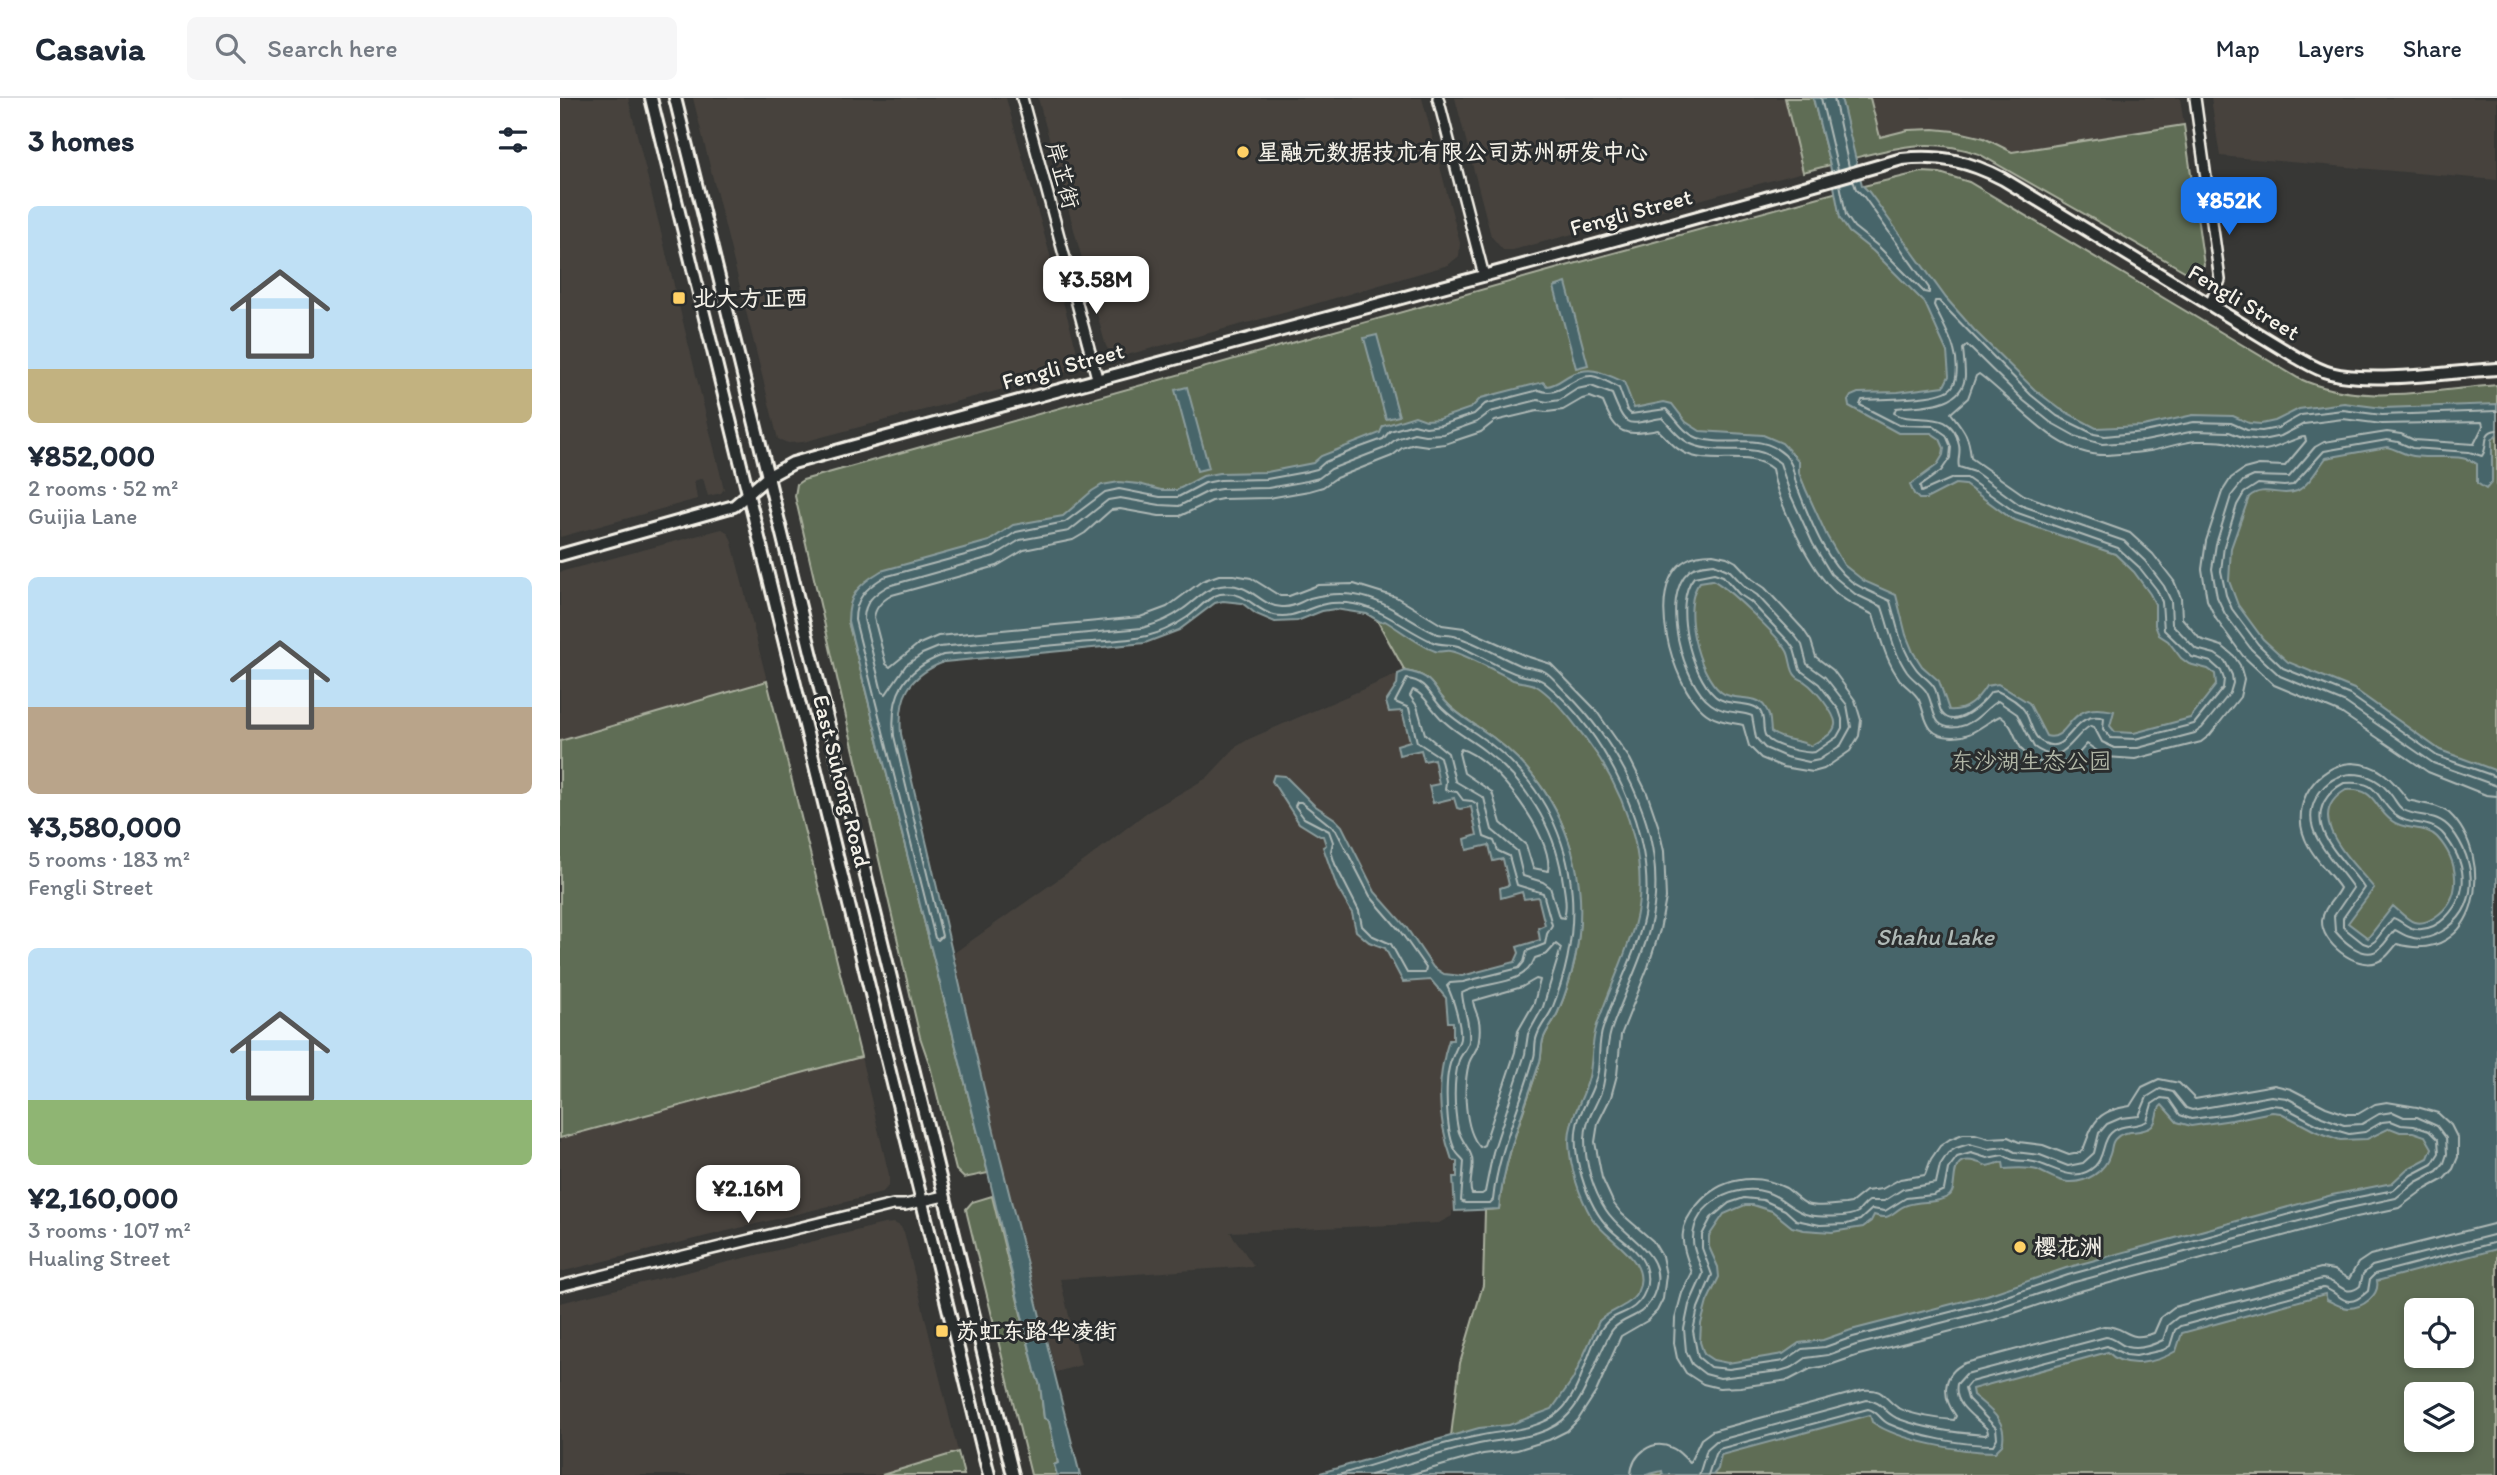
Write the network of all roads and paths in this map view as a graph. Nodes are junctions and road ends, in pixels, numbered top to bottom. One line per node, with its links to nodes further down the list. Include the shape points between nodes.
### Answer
1 (651, 98): 11 (main road, East Suhong Road)
2 (675, 98): 10 (main road, East Suhong Road)
3 (1022, 98): 9 (street, 岸芷街)
4 (1438, 98): 6 (street)
5 (2195, 98): 7 (street, via 2220,280)
6 (1484, 276): 7 (main road, Fengli Street, via 1902,159 1925,157 1982,168); 9 (main road, Fengli Street)
7 (2210, 305): 8 (main road, Fengli Street, via 2328,372 2371,377)
8 (2497, 369)
9 (1097, 378): 10 (main road, Fengli Street, via 793,463)
10 (769, 476): 11 (main road, Fengli Street); 13 (main road, East Suhong Road)
11 (748, 494): 12 (main road, Fengli Street, via 722,511); 14 (main road, East Suhong Road)
12 (560, 555)
13 (944, 1196): 14 (street); 17 (main road, East Suhong Road)
14 (923, 1201): 15 (street); 16 (main road, East Suhong Road)
15 (560, 1286)
16 (989, 1475)
17 (1013, 1475)

